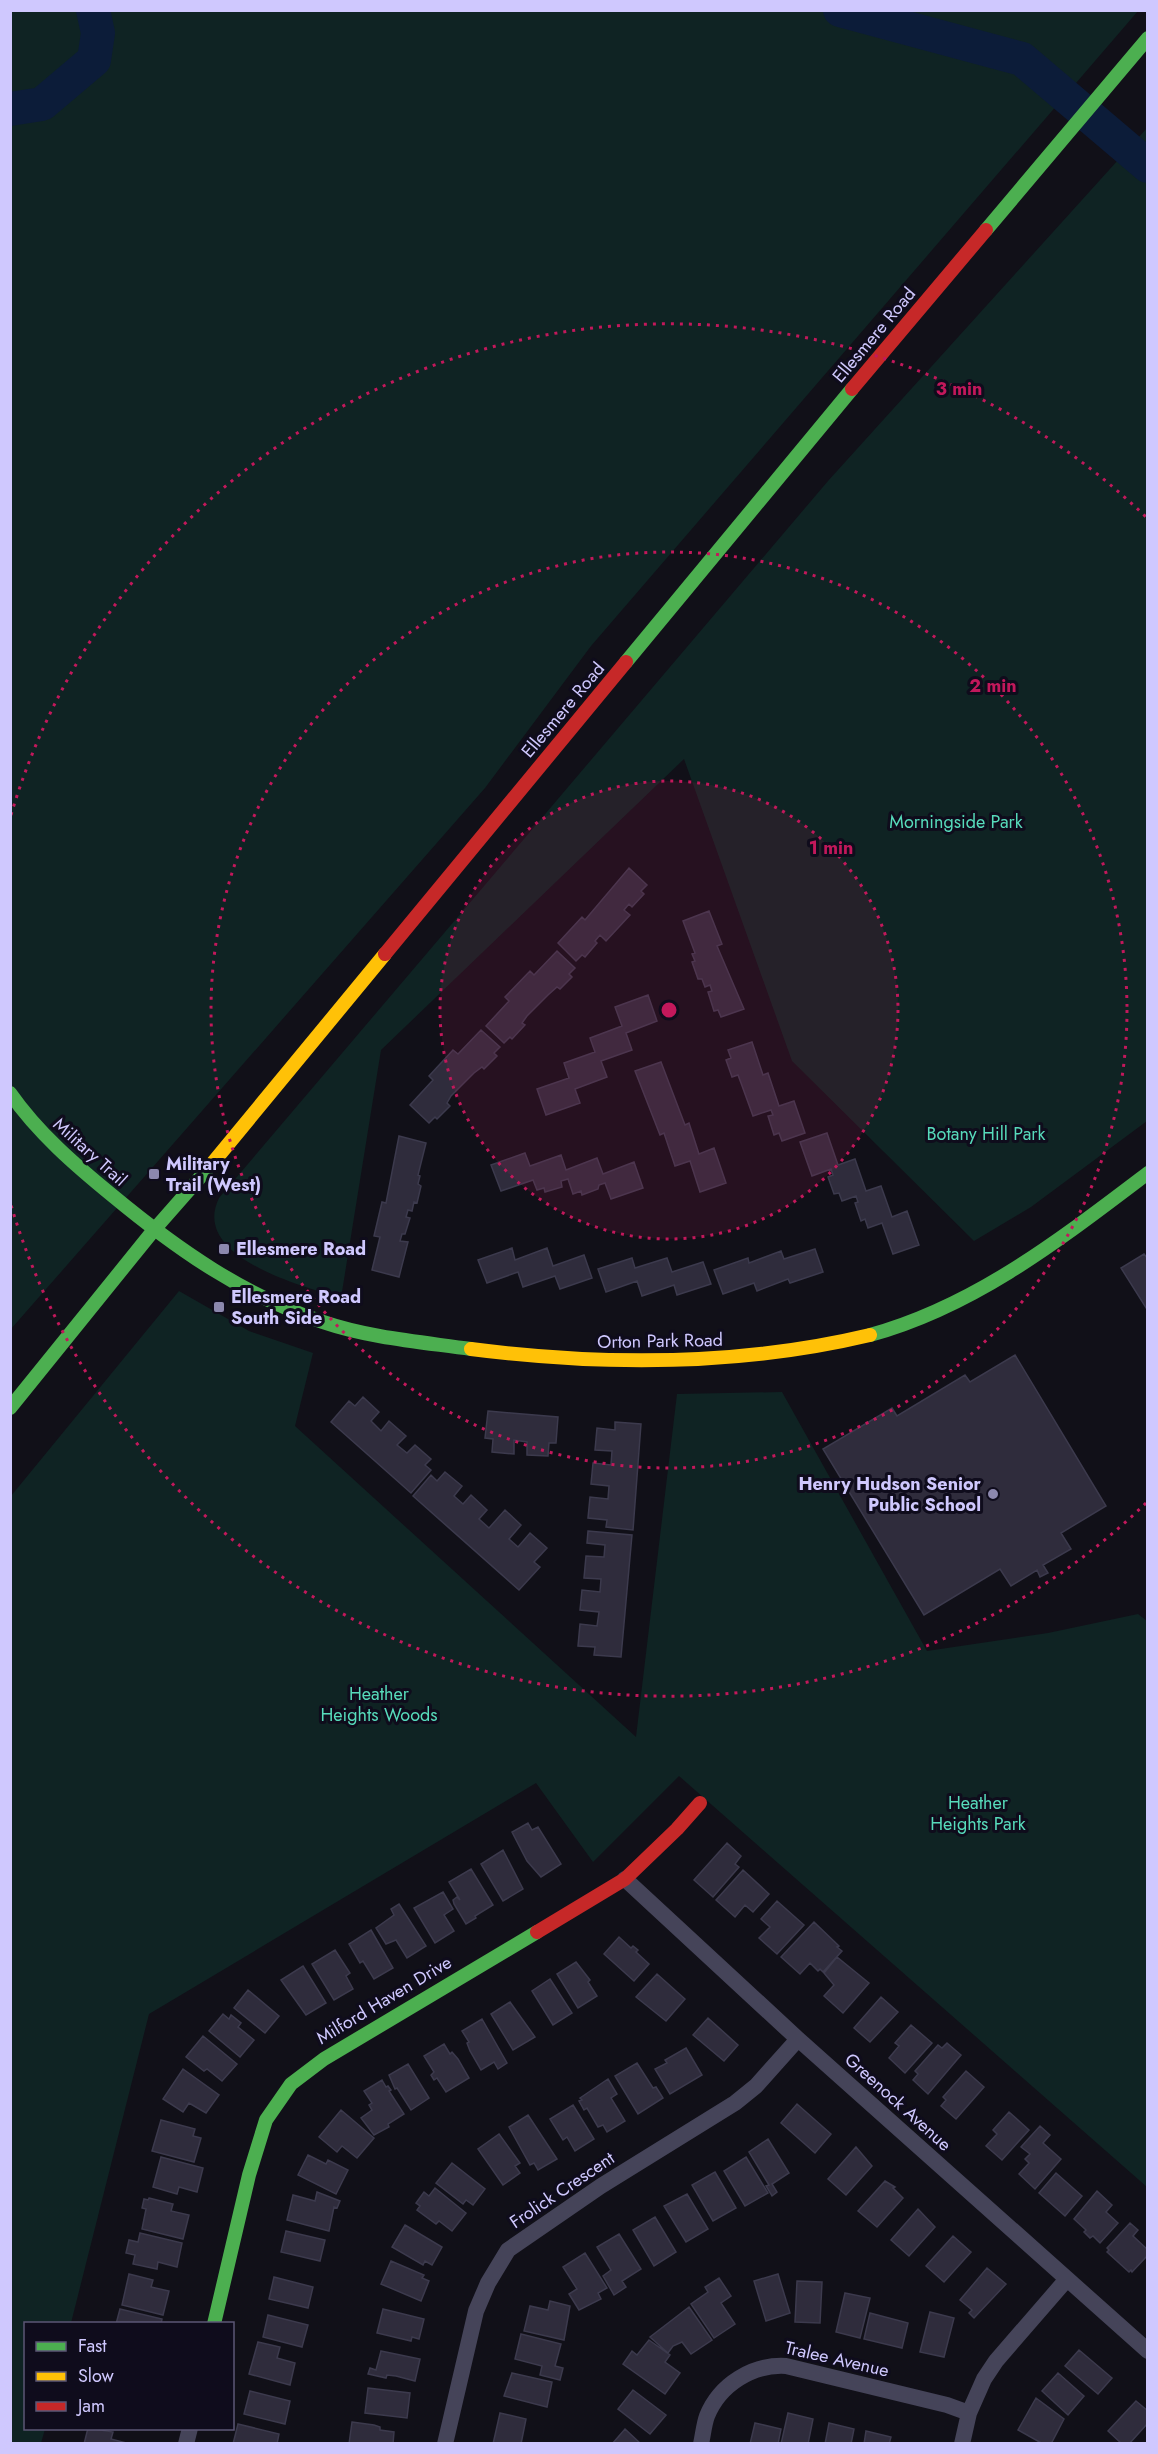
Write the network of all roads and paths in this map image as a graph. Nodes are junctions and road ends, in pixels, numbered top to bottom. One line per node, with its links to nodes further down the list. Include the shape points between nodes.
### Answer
1 (1148, 38): 4 (street, Ellesmere Road)
2 (10, 1093): 4 (street, Military Trail, via 55,1148)
3 (1148, 1173): 4 (street, Orton Park Road, via 1018,1268 922,1318 845,1341 701,1360 615,1361 496,1352 391,1338 325,1323 244,1291)
4 (153, 1231): 5 (street, Ellesmere Road)
5 (10, 1408)
6 (700, 1803): 7 (street, Milford Haven Drive)
7 (625, 1879): 8 (street, Greenock Avenue); 10 (street, Milford Haven Drive, via 324,2059 291,2084 266,2120)
8 (798, 2039): 9 (street, Greenock Avenue); 13 (street, Frolick Crescent, via 756,2086 735,2103 601,2186 508,2250 476,2311)
9 (1067, 2279): 11 (street, Greenock Avenue); 12 (street, via 996,2361)
10 (214, 2322)
11 (1148, 2351)
12 (969, 2413): 14 (street, Tralee Avenue, via 769,2365 729,2384 707,2415); 15 (street)
13 (445, 2444)
14 (701, 2444)
15 (962, 2444)

